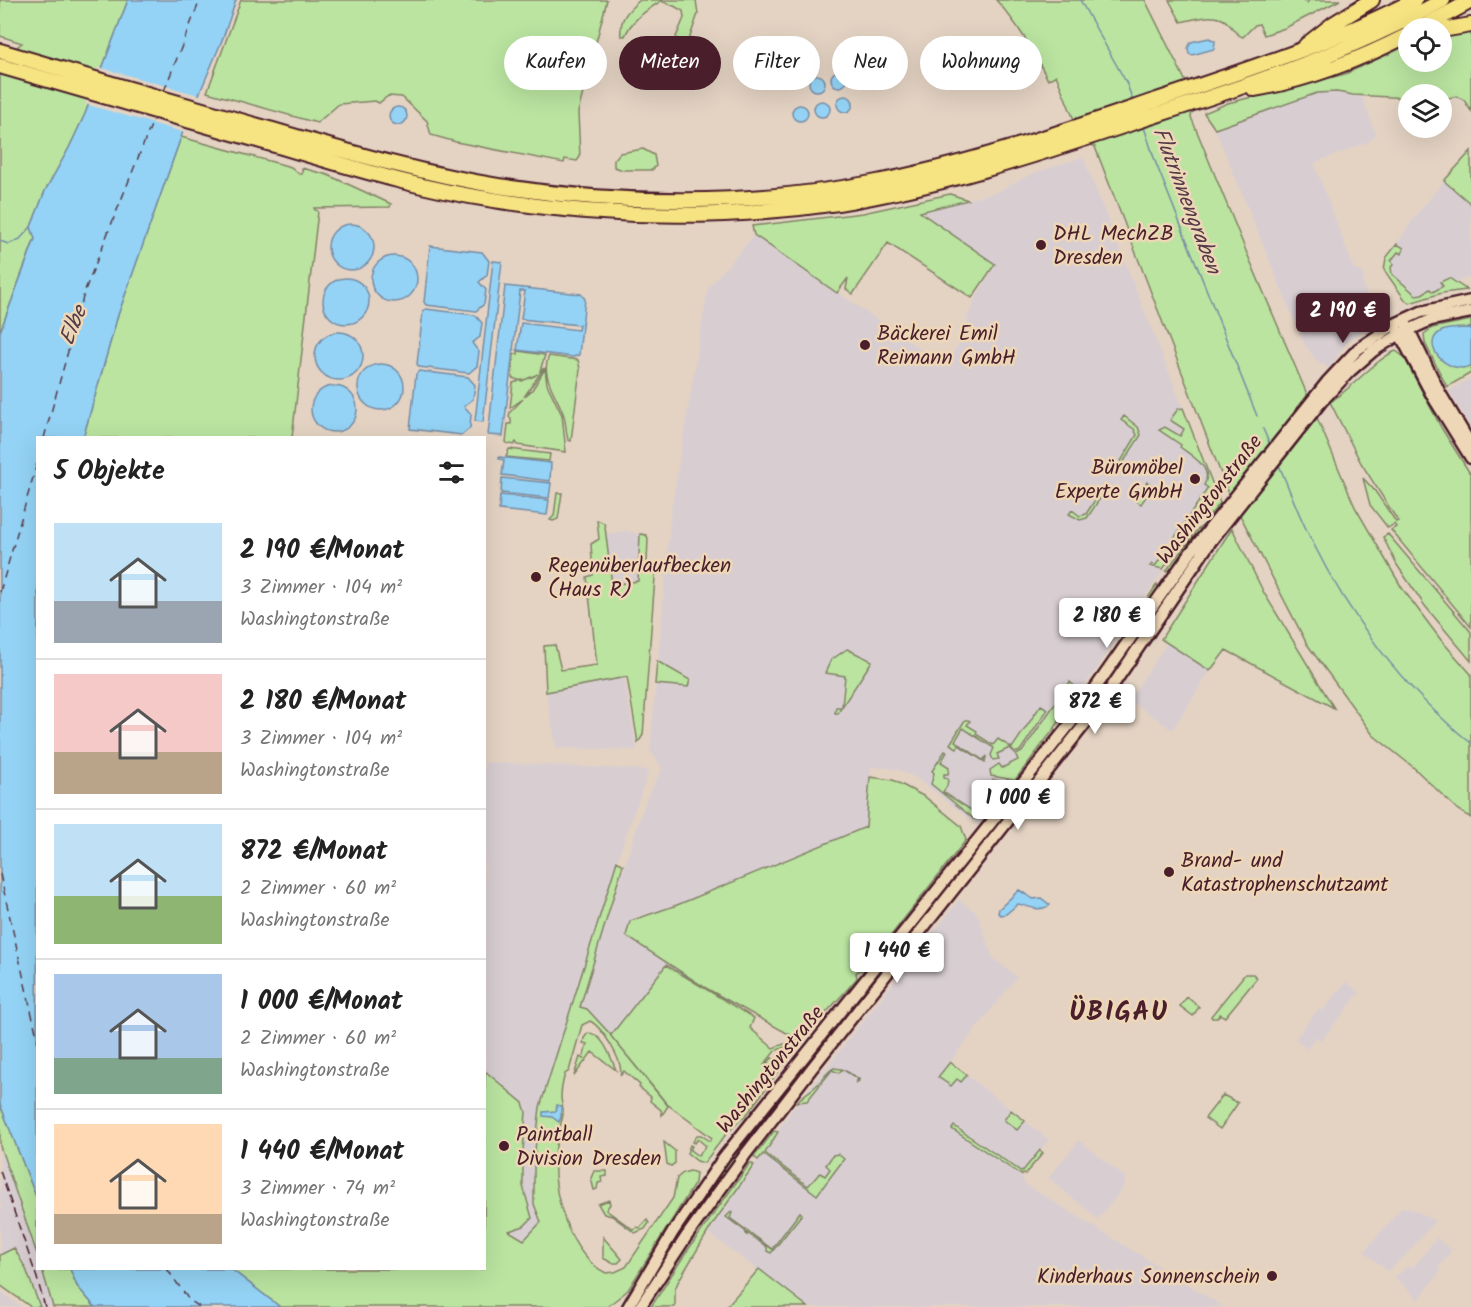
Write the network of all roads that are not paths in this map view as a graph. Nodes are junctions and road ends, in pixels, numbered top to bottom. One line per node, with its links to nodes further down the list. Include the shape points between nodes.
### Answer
1 (1372, 0): 10 (highway)
2 (1415, 0): 10 (highway, via 1345,34)
3 (1443, 0): 13 (highway, via 1341,50)
4 (1471, 1): 5 (highway)
5 (1440, 18)
6 (1471, 25): 7 (highway)
7 (1452, 28)
8 (1398, 41): 13 (highway, via 1294,82)
9 (0, 51): 15 (highway)
10 (1294, 53): 12 (highway)
11 (0, 66): 15 (highway)
12 (1197, 94): 13 (highway); 14 (highway)
13 (1214, 96)
14 (1076, 134): 15 (highway, via 825,191 713,199 612,198 496,185); 15 (highway, via 997,167 890,194 798,208 679,215 616,214 491,200 378,175)
15 (316, 150)
16 (1471, 300): 18 (main road, Washingtonstraße, via 1434,308)
17 (1471, 312): 18 (main road, Washingtonstraße)
18 (1401, 326): 19 (main road); 20 (main road, via 1433,397); 21 (main road, Washingtonstraße, via 1319,398)
19 (1471, 445)
20 (1471, 458)
21 (1227, 513): 22 (main road, Washingtonstraße, via 1178,568 1070,724 724,1157); 23 (main road, Washingtonstraße, via 1096,709 802,1081 712,1200)
22 (628, 1307)
23 (640, 1307)

